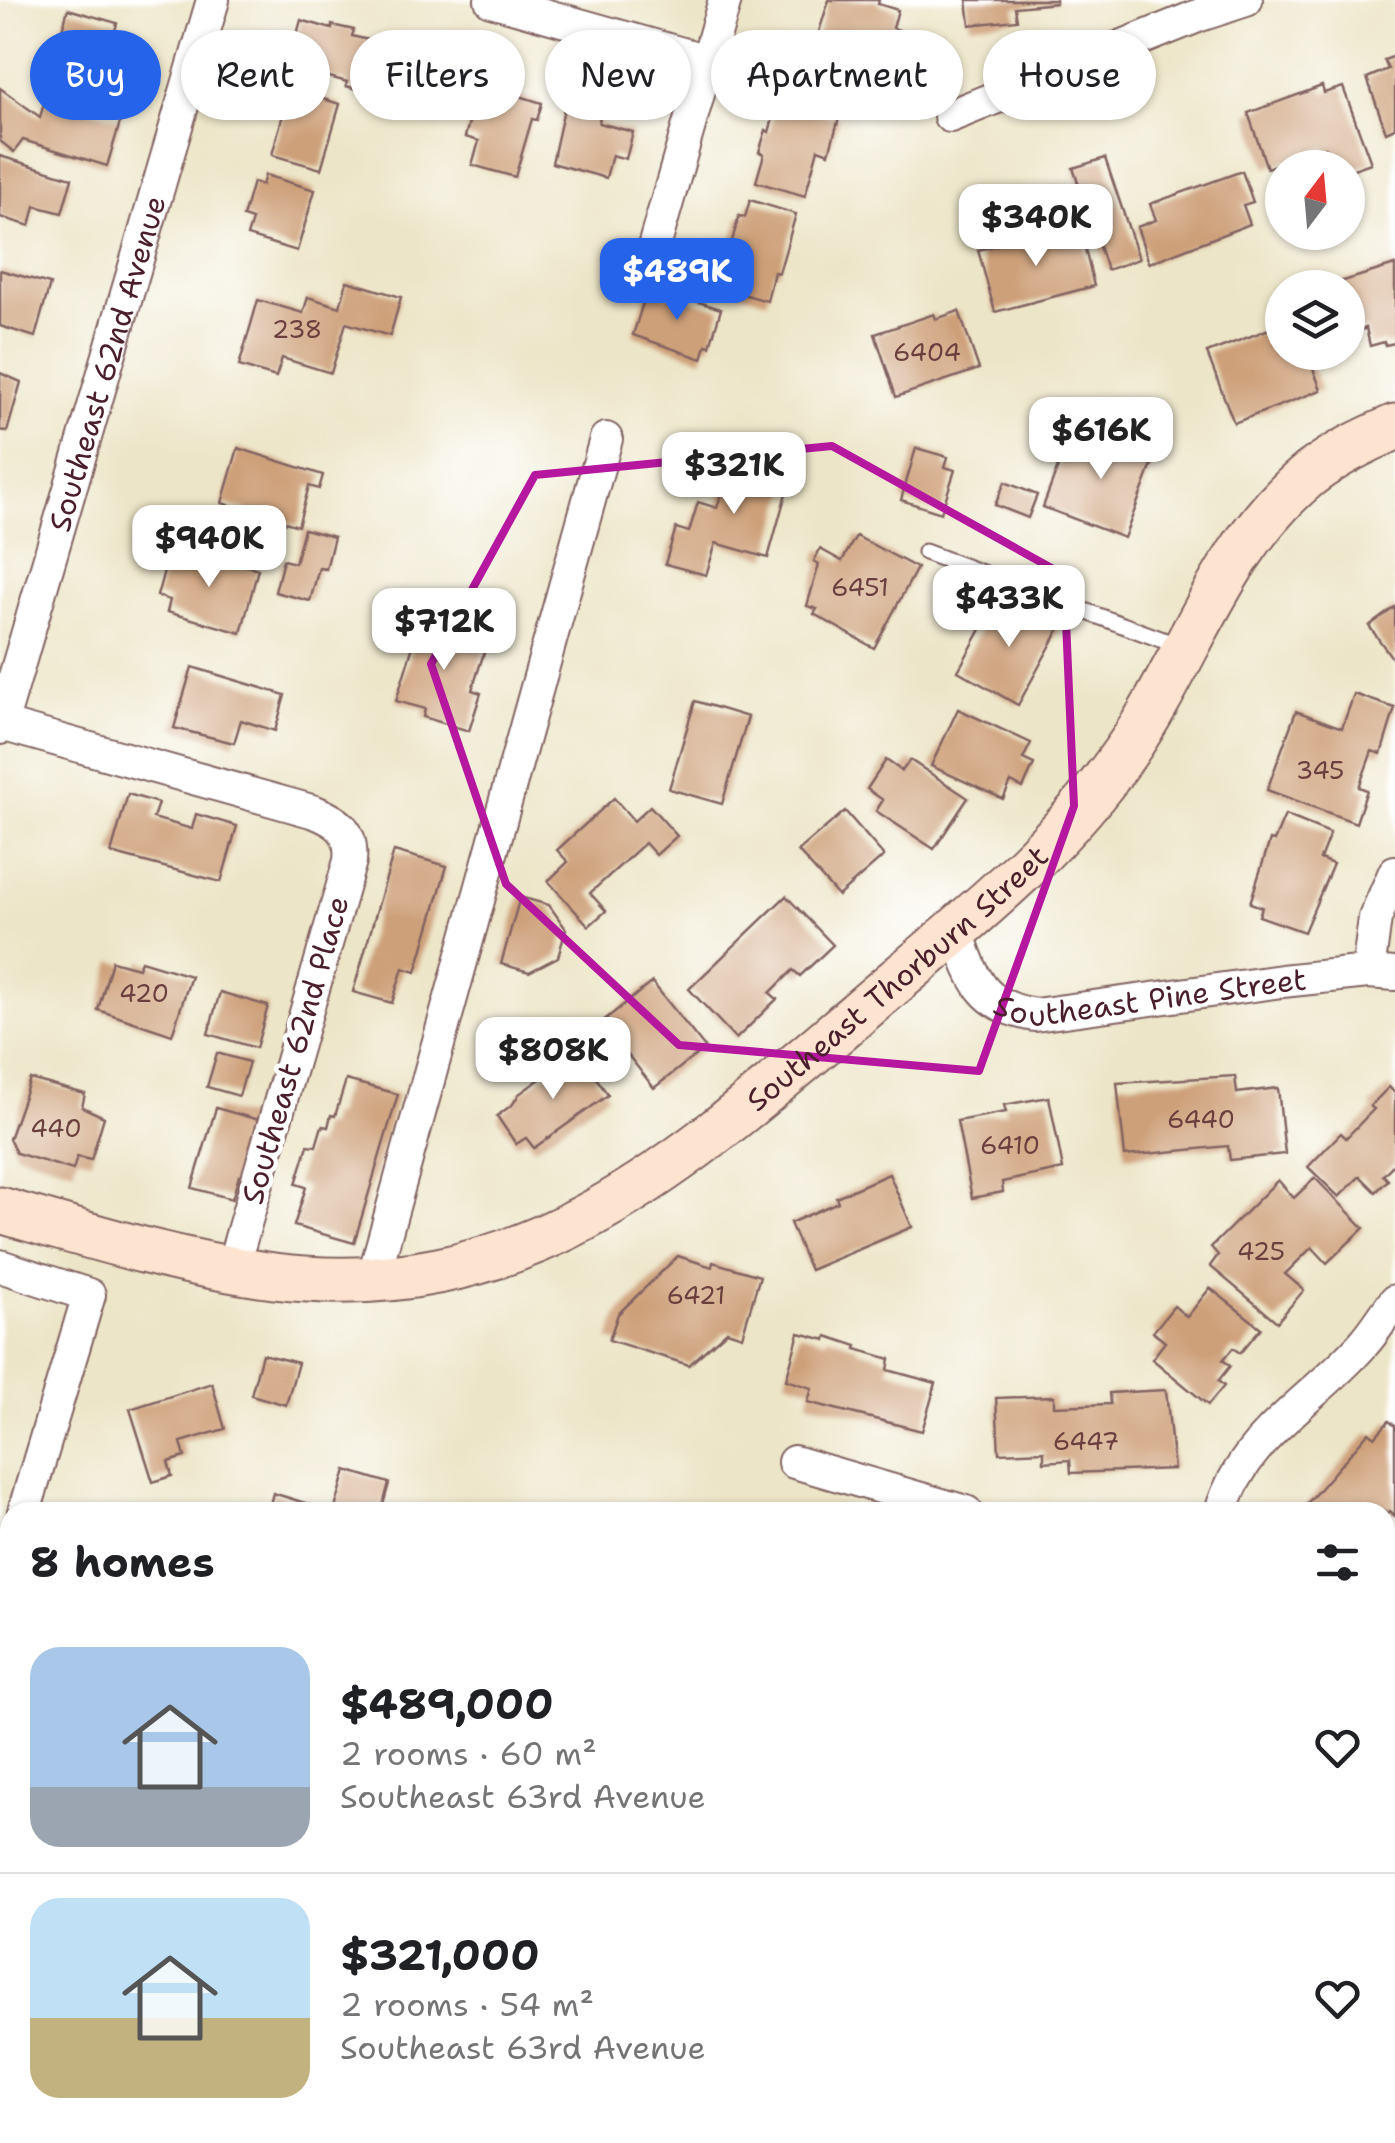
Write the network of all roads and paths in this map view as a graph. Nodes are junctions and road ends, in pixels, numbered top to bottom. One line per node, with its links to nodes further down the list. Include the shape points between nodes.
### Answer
1 (214, 0): 13 (street, Southeast 62nd Avenue)
2 (491, 0): 6 (street)
3 (725, 0): 6 (street)
4 (1246, 0): 5 (street)
5 (1201, 7): 7 (street)
6 (707, 61): 8 (street)
7 (963, 110)
8 (654, 247)
9 (1395, 427): 12 (street, Southeast Thorburn Street, via 1310,474 1266,516)
10 (606, 439): 20 (street)
11 (925, 552): 12 (lane)
12 (1185, 648): 15 (street, Southeast Thorburn Street, via 1137,735 1076,818)
13 (1, 726): 19 (street, Southeast 62nd Place, via 332,818 352,844)
14 (1395, 872): 16 (street, via 1376,918)
15 (956, 929): 16 (street, Southeast Pine Street, via 976,984 1010,1011 1035,1016); 20 (street, Southeast Thorburn Street, via 716,1132 634,1190 535,1244 485,1260)
16 (1382, 973)
17 (0, 1210): 19 (street, Southeast Thorburn Street)
18 (0, 1266): 23 (street, via 90,1295)
19 (232, 1269): 20 (street, Southeast Thorburn Street)
20 (374, 1279)
21 (1395, 1300): 25 (street, via 1363,1344 1244,1460)
22 (794, 1462): 24 (street)
23 (27, 1502)
24 (932, 1502)
25 (1225, 1502)

